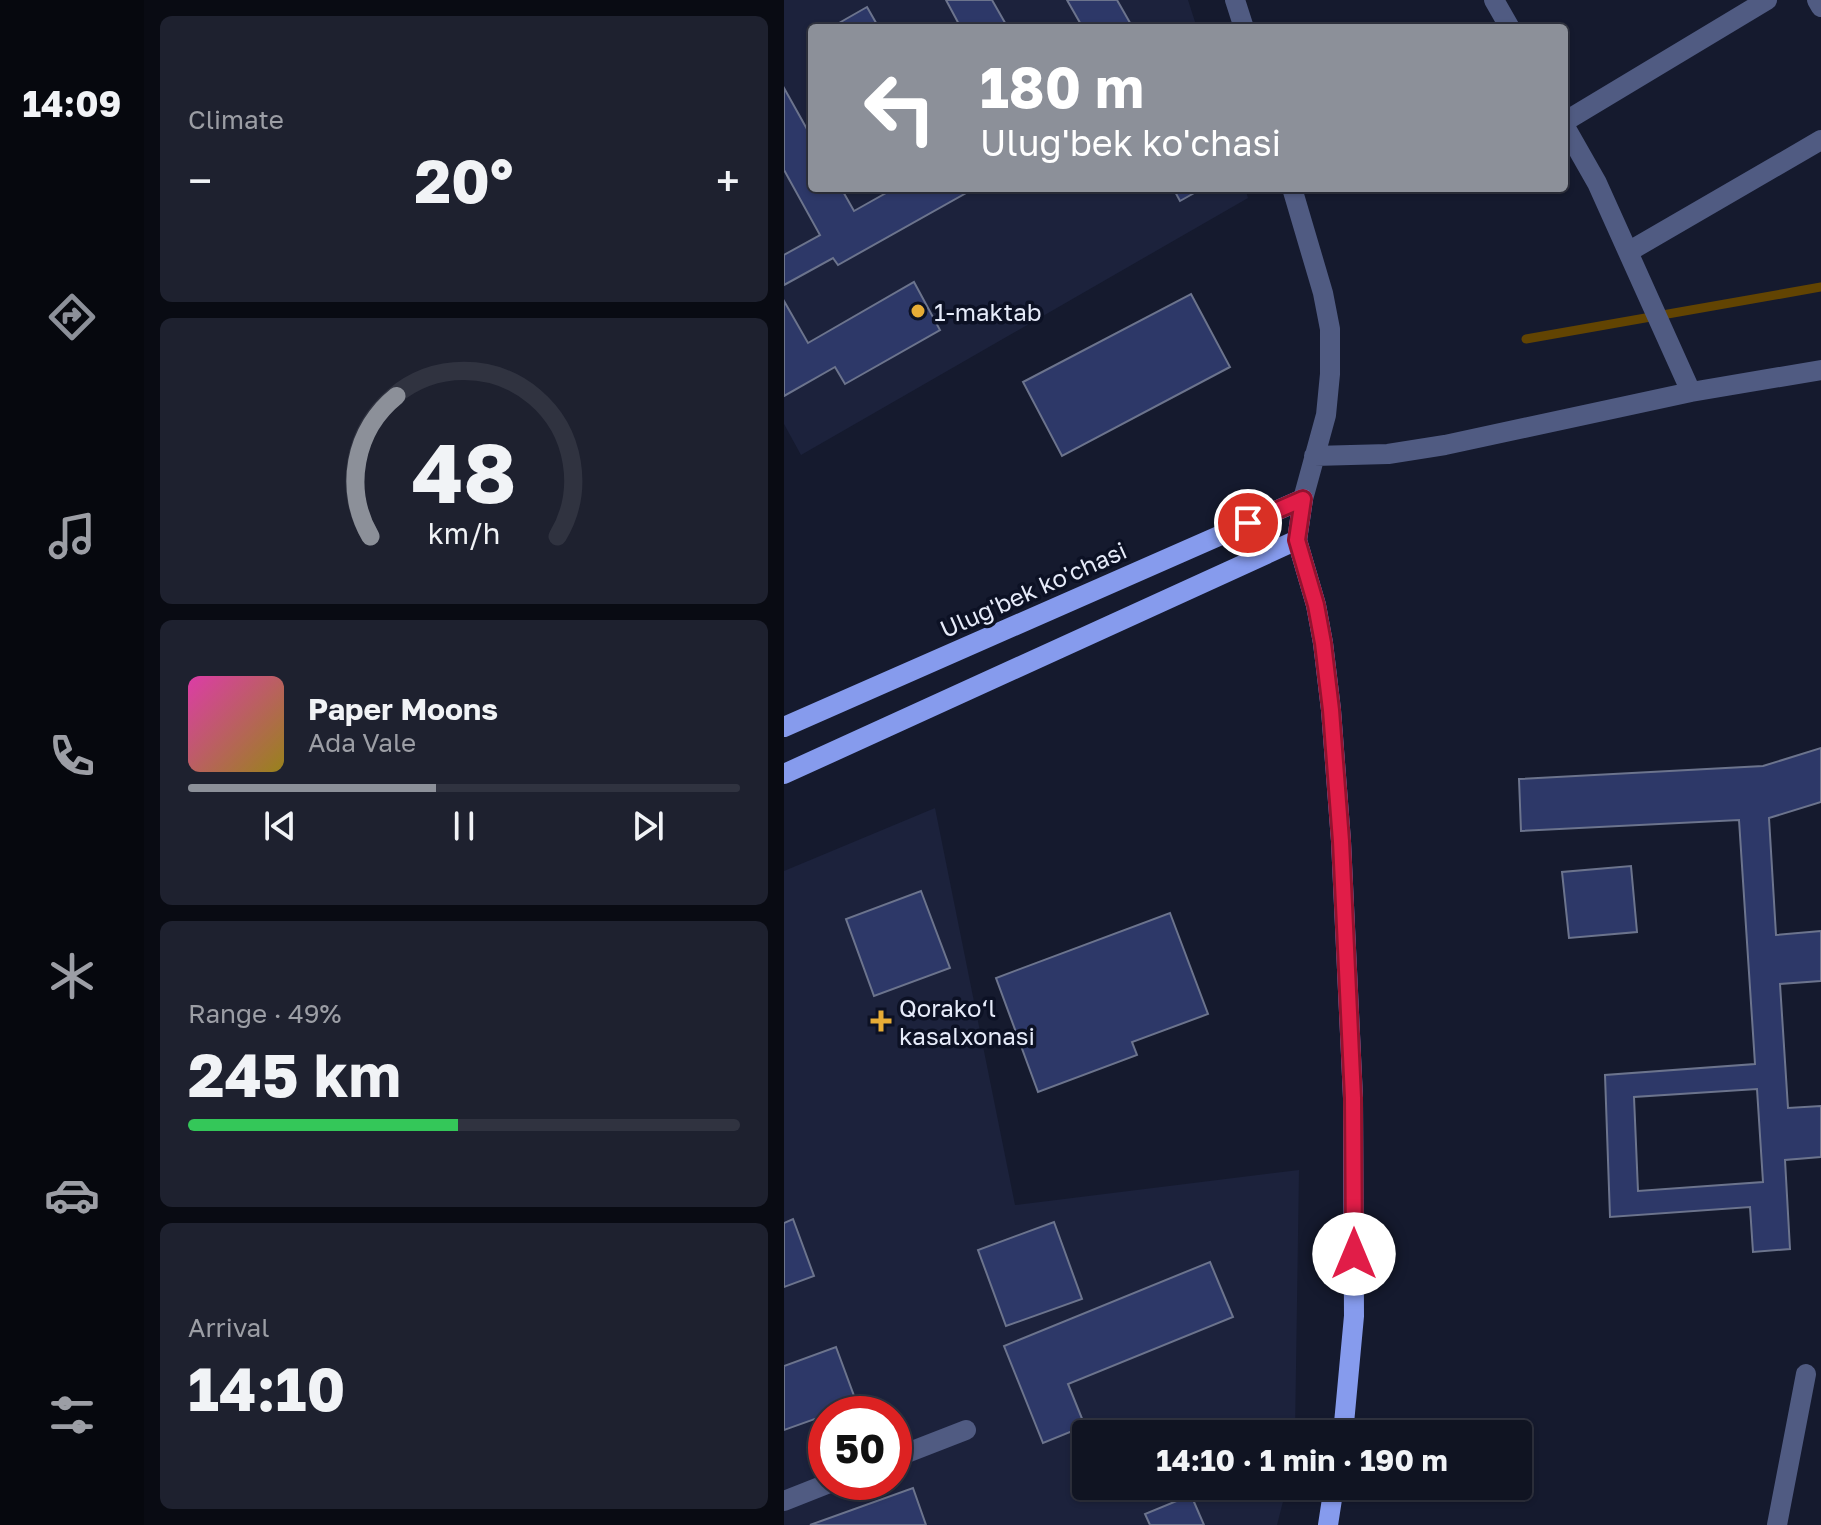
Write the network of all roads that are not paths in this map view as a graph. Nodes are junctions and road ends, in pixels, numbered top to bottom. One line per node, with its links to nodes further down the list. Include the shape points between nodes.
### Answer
1 (1235, 0): 6 (street)
2 (1494, 0): 7 (street)
3 (1767, 0): 8 (street)
4 (1817, 0): 5 (street)
5 (1821, 7)
6 (1243, 24)
7 (1508, 24)
8 (1568, 121)
9 (1568, 130): 12 (street)
10 (1821, 140): 12 (street)
11 (1293, 192): 15 (street, via 1330,329 1326,415)
12 (1628, 252): 14 (street)
13 (1821, 370): 14 (street)
14 (1691, 392): 15 (street, via 1445,445 1388,454)
15 (1314, 456): 16 (street)
16 (1303, 499): 17 (main road); 18 (main road, Ulug'bek ko'chasi)
17 (1297, 540): 19 (main road); 21 (main road, via 1323,643 1342,856 1353,1098 1354,1285)
18 (784, 727)
19 (784, 774)
20 (1806, 1374): 28 (street)
21 (1344, 1420)
22 (966, 1430): 23 (street)
23 (912, 1451)
24 (808, 1492): 26 (street)
25 (1332, 1500): 27 (main road)
26 (784, 1501)
27 (1328, 1525)
28 (1777, 1525)

